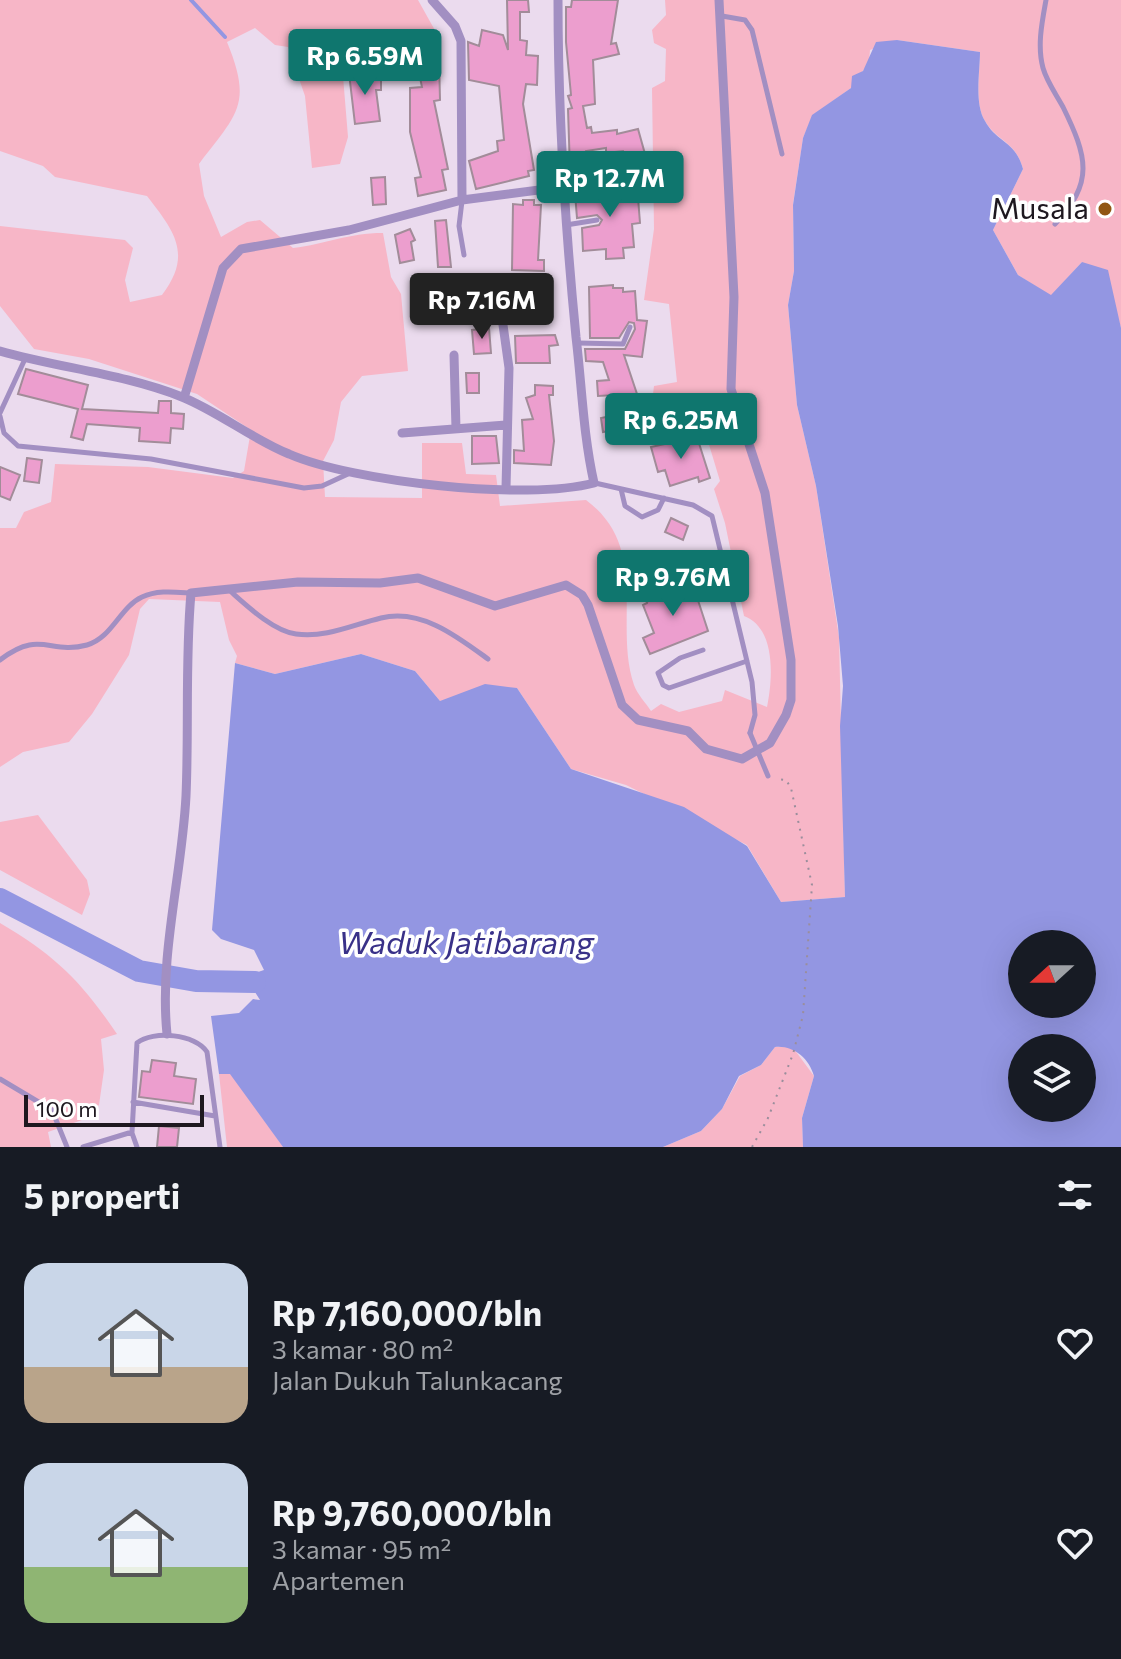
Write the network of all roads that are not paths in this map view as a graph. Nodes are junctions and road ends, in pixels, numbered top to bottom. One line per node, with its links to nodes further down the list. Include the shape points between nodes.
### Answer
1 (432, 0): 9 (street, via 461,41)
2 (558, 0): 8 (street)
3 (719, 0): 5 (street)
4 (1046, 0): 11 (lane, via 1040,38 1043,68 1084,170 1078,199)
5 (722, 16): 6 (lane, via 745,20 752,30); 32 (street, via 734,297 731,389 765,493 791,660 791,700 770,743 742,759 706,749 688,731 638,720 622,705 588,605 566,585 495,606 418,578)
6 (782, 154)
7 (654, 175): 8 (street)
8 (562, 185): 9 (street); 12 (street)
9 (462, 200): 13 (lane); 20 (street, via 234,253 223,268)
10 (597, 220): 12 (lane)
11 (1055, 224)
12 (565, 225): 16 (street)
13 (464, 255)
14 (503, 325): 22 (street, via 509,368)
15 (630, 327): 16 (lane, via 623,344)
16 (577, 343): 26 (street, via 579,399)
17 (0, 351): 19 (street)
18 (454, 355): 23 (street)
19 (25, 359): 20 (street, via 125,379); 21 (lane)
20 (184, 398): 25 (street, via 287,454)
21 (0, 415): 25 (lane, via 4,433 18,446 151,459 304,488)
22 (506, 425): 23 (street); 27 (street)
23 (456, 429): 24 (street)
24 (402, 433)
25 (348, 474): 27 (street)
26 (594, 483): 27 (street, via 567,489); 28 (lane)
27 (506, 488)
28 (621, 489): 29 (lane); 29 (lane, via 625,506 642,517 658,510)
29 (664, 498): 30 (lane, via 707,511)
30 (723, 553): 31 (lane); 37 (lane)
31 (661, 569)
32 (227, 589): 33 (street); 35 (lane, via 294,634 330,634 385,616 422,620 450,631)
33 (191, 595): 36 (lane, via 161,591 140,598 91,644 71,648 35,643 17,647); 39 (street, via 186,798 164,1007)
34 (703, 650): 37 (lane, via 664,667 658,673 663,685 669,688)
35 (488, 659)
36 (0, 660)
37 (747, 661): 38 (lane, bridge, via 755,715 750,733)
38 (768, 776)
39 (167, 1034): 41 (lane, via 137,1043); 42 (lane, via 204,1047)
40 (0, 1079): 44 (lane, via 52,1110)
41 (133, 1102): 42 (lane); 43 (lane)
42 (215, 1116): 47 (lane)
43 (132, 1132): 45 (lane); 46 (lane)
44 (67, 1147)
45 (83, 1147)
46 (137, 1147)
47 (220, 1147)

